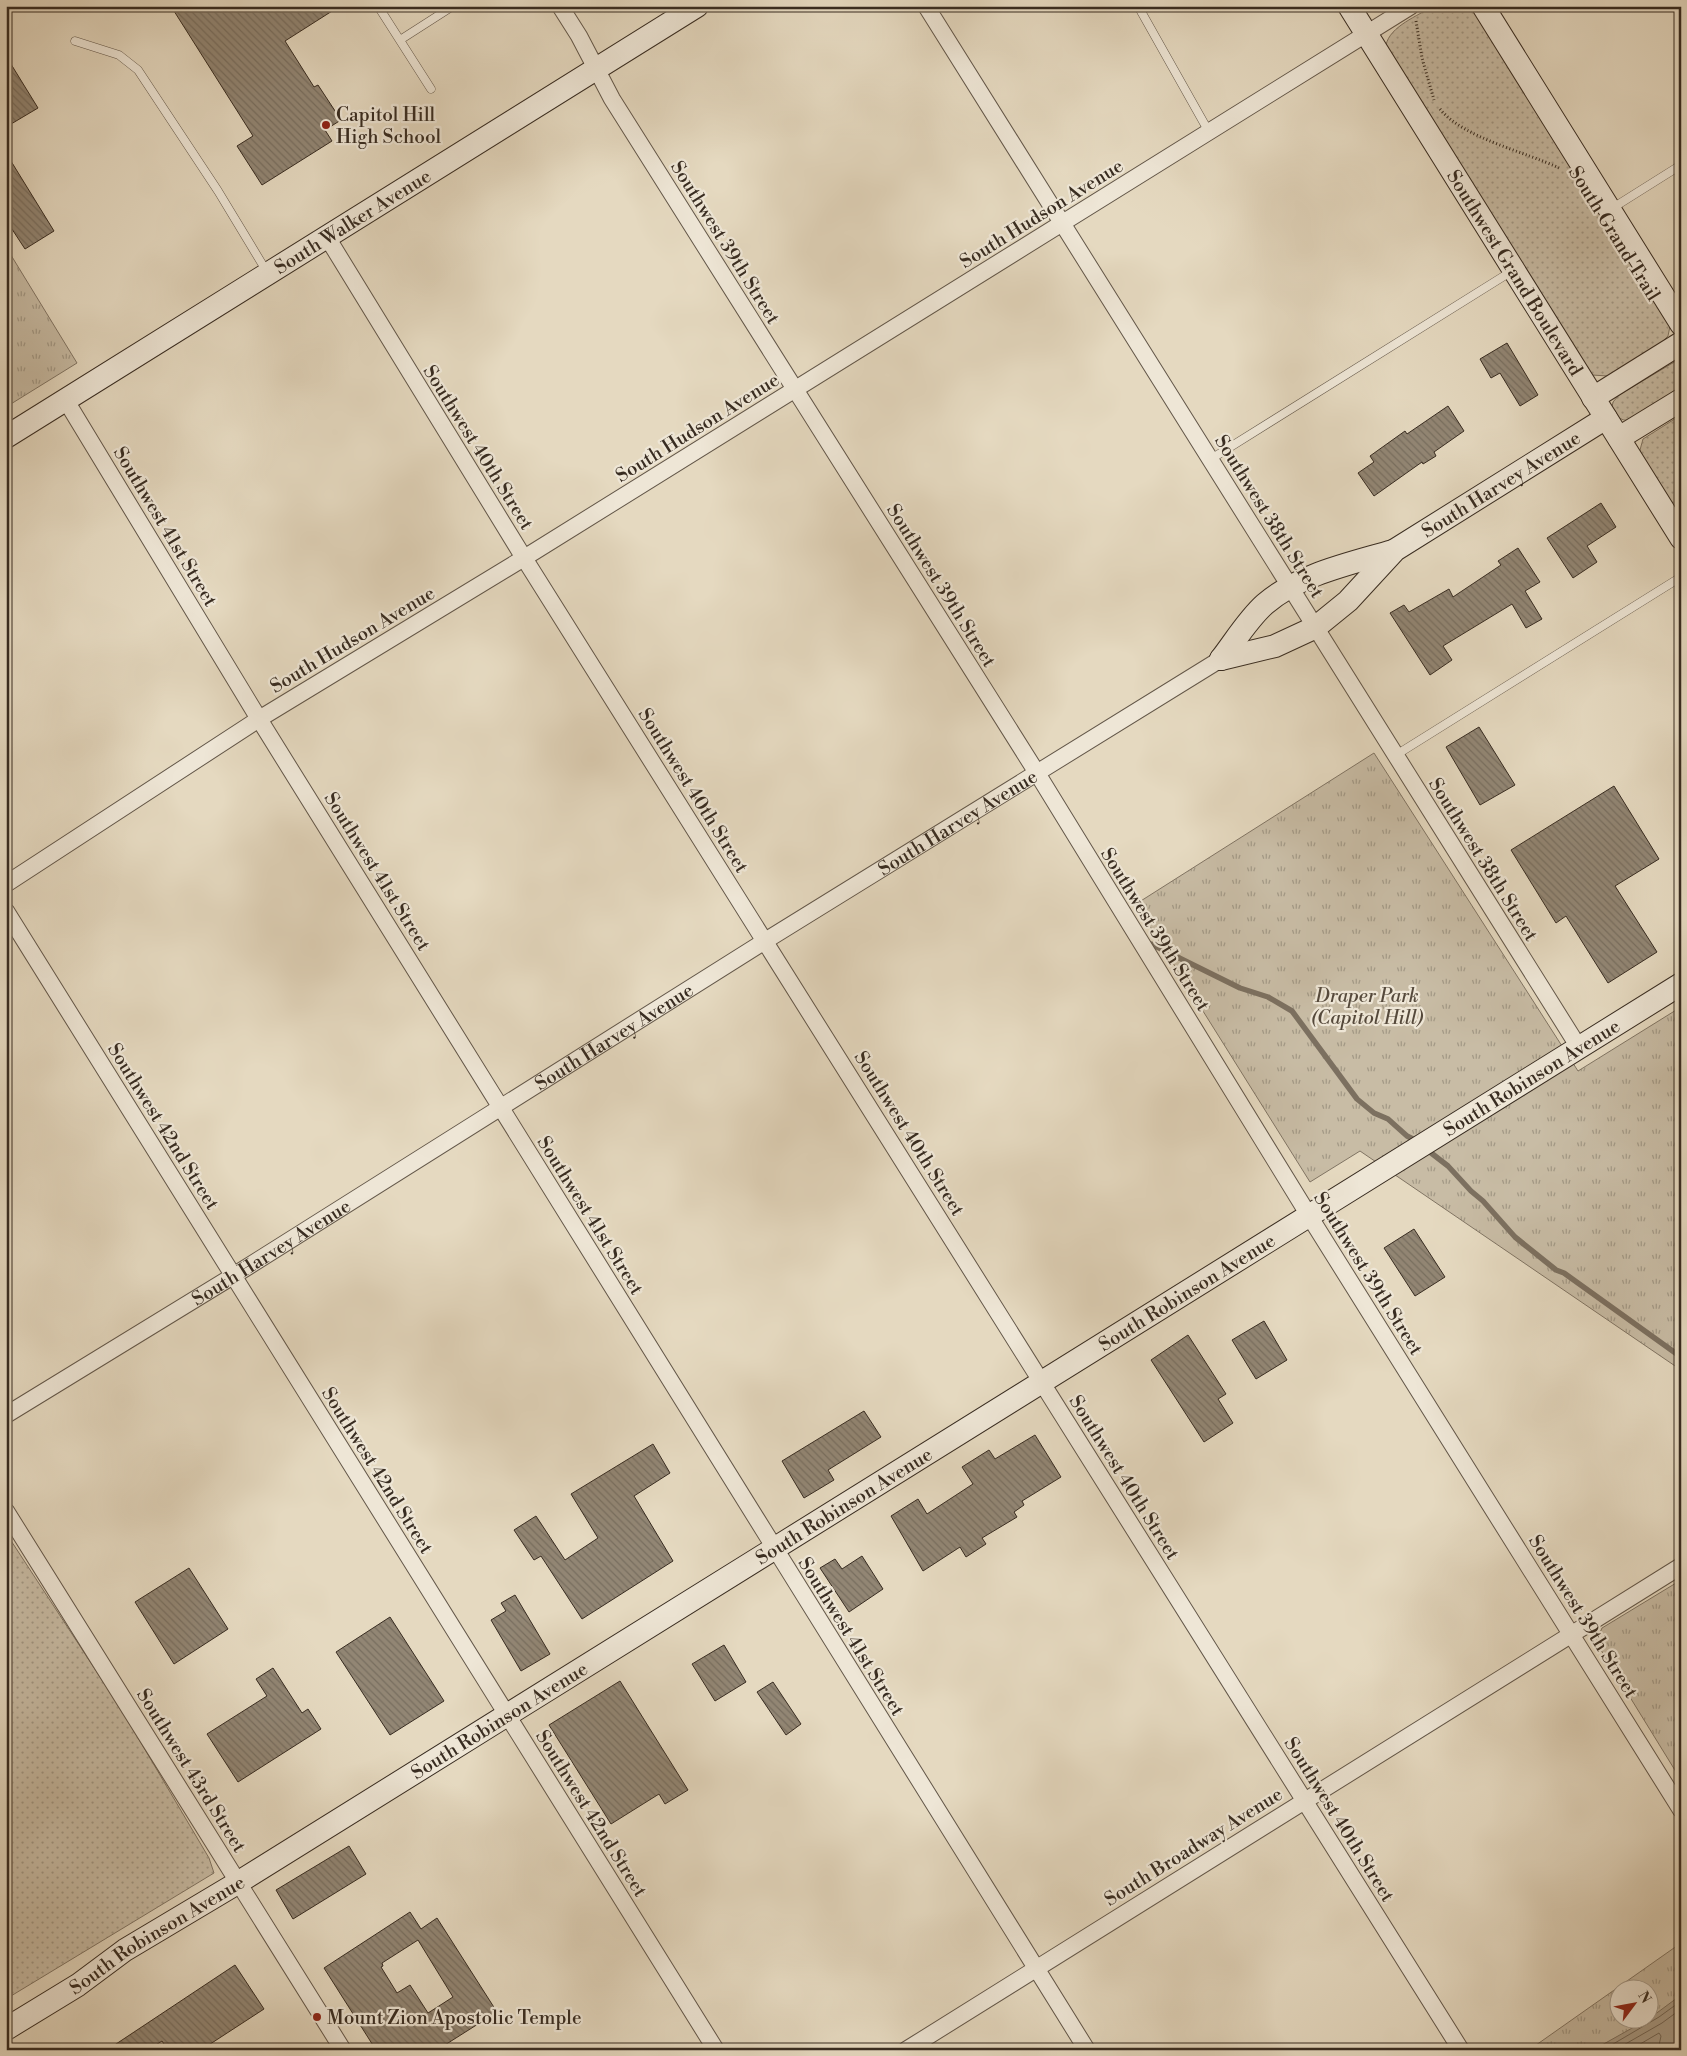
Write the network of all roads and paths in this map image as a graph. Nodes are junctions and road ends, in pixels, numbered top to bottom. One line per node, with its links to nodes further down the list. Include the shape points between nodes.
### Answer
1 (378, 6): 12 (lane)
2 (453, 6): 12 (lane)
3 (560, 6): 13 (street, Southwest 39th Street)
4 (697, 6): 13 (street, South Walker Avenue)
5 (926, 6): 19 (street, Southwest 38th Street)
6 (1138, 6): 15 (lane)
7 (1349, 6): 10 (street, Southwest Grand Boulevard)
8 (1483, 6): 18 (street)
9 (1410, 7): 10 (street, South Hudson Avenue); 17 (path, South Grand Trail, via 1418,26 1422,58 1433,97 1447,117 1478,135 1548,163)
10 (1366, 34): 15 (street, South Hudson Avenue); 21 (street, Southwest Grand Boulevard)
11 (75, 40): 22 (lane, via 119,55 138,70)
12 (400, 40): 14 (lane)
13 (596, 69): 20 (street, South Walker Avenue); 25 (street, Southwest 39th Street)
14 (431, 89)
15 (1209, 132): 19 (street, South Hudson Avenue)
16 (1681, 166): 18 (lane)
17 (1563, 173)
18 (1610, 210): 23 (street)
19 (1063, 223): 25 (street, South Hudson Avenue); 32 (street, Southwest 38th Street)
20 (327, 237): 22 (street, South Walker Avenue); 35 (street, Southwest 40th Street)
21 (1513, 270): 26 (street, Southwest Grand Boulevard); 32 (lane)
22 (268, 274): 27 (street, South Walker Avenue)
23 (1681, 324)
24 (1681, 343): 26 (street)
25 (796, 389): 35 (street, South Hudson Avenue); 42 (street, Southwest 39th Street)
26 (1593, 398): 29 (street, Southwest Grand Boulevard)
27 (65, 399): 30 (street, South Walker Avenue); 40 (street, Southwest 41st Street)
28 (1681, 400): 31 (street)
29 (1606, 418): 31 (street, Southwest Grand Boulevard); 34 (street, South Harvey Avenue)
30 (6, 437)
31 (1618, 438): 33 (street, Southwest Grand Boulevard)
32 (1211, 460): 37 (street, Southwest 38th Street)
33 (1681, 538)
34 (1395, 550): 37 (street, South Harvey Avenue, via 1320,573); 38 (street, South Harvey Avenue, via 1348,601)
35 (524, 558): 40 (street, South Hudson Avenue); 45 (street, Southwest 40th Street)
36 (1681, 577): 41 (lane)
37 (1291, 588): 38 (street, Southwest 38th Street); 39 (street, South Harvey Avenue, via 1264,606)
38 (1316, 627): 39 (street, South Harvey Avenue, via 1276,646); 41 (street, Southwest 38th Street)
39 (1222, 659): 42 (street, South Harvey Avenue)
40 (259, 719): 43 (street, South Hudson Avenue); 48 (street, Southwest 41st Street)
41 (1396, 755): 47 (street, Southwest 38th Street)
42 (1037, 773): 45 (street, South Harvey Avenue); 49 (street, Southwest 39th Street)
43 (6, 884)
44 (6, 911): 50 (street, Southwest 42nd Street)
45 (765, 940): 48 (street, South Harvey Avenue); 51 (street, Southwest 40th Street)
46 (1681, 984): 47 (street, South Robinson Avenue)
47 (1578, 1046): 49 (street, South Robinson Avenue)
48 (501, 1107): 50 (street, South Harvey Avenue); 54 (street, Southwest 41st Street)
49 (1308, 1214): 51 (street, South Robinson Avenue); 56 (street, Southwest 39th Street)
50 (233, 1276): 52 (street, South Harvey Avenue); 57 (street, Southwest 42nd Street)
51 (1041, 1381): 54 (street, South Robinson Avenue); 58 (street, Southwest 40th Street)
52 (6, 1415)
53 (6, 1512): 60 (street, Southwest 43rd Street)
54 (773, 1548): 57 (street, South Robinson Avenue); 61 (street, Southwest 41st Street)
55 (1681, 1566): 56 (street, South Broadway Avenue)
56 (1572, 1633): 58 (street, South Broadway Avenue); 59 (street, Southwest 39th Street)
57 (507, 1714): 60 (street, South Robinson Avenue); 64 (street, Southwest 42nd Street)
58 (1305, 1800): 61 (street, South Broadway Avenue); 67 (street, Southwest 40th Street)
59 (1681, 1810)
60 (239, 1882): 62 (street, South Robinson Avenue, via 125,1950 78,1985); 63 (street, Southwest 43rd Street)
61 (1036, 1969): 65 (street, South Broadway Avenue); 66 (street, Southwest 41st Street)
62 (6, 2029)
63 (343, 2050)
64 (716, 2050)
65 (906, 2050)
66 (1087, 2050)
67 (1461, 2050)

